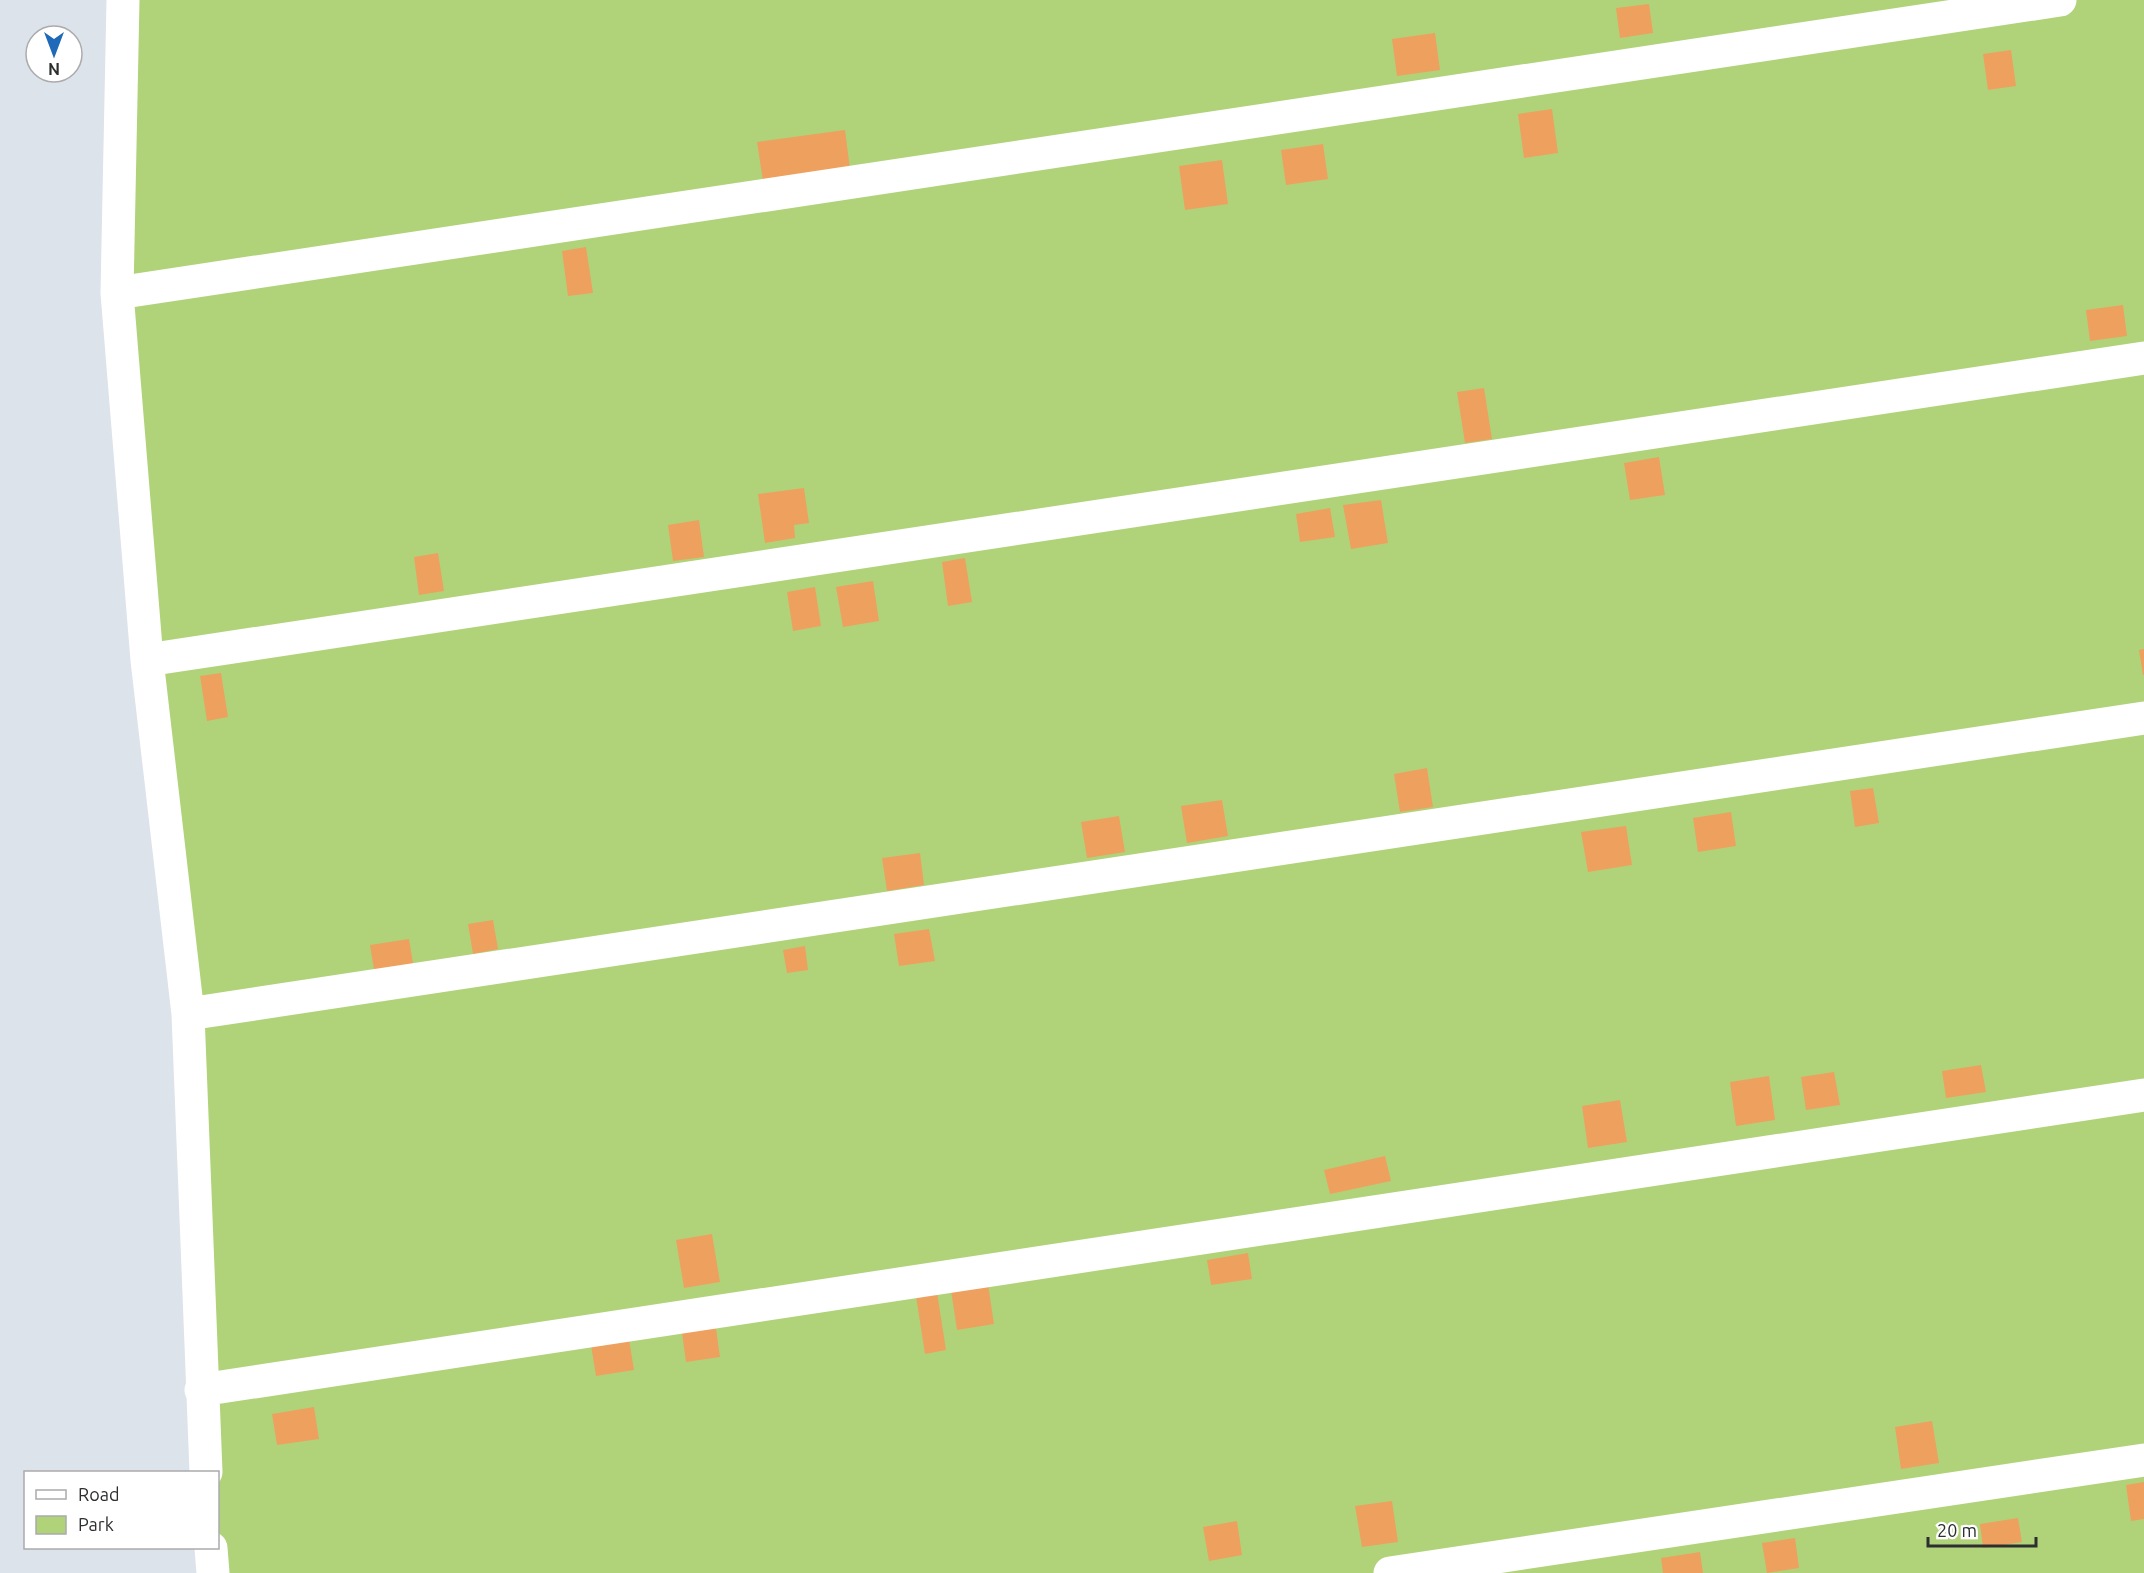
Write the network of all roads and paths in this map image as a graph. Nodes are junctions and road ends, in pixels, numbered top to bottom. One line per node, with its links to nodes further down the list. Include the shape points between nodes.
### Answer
1 (123, 0): 3 (lane)
2 (2060, 0): 3 (lane)
3 (117, 293): 5 (lane)
4 (2144, 358): 5 (lane)
5 (147, 660): 7 (lane)
6 (2144, 718): 7 (lane)
7 (188, 1014): 9 (lane)
8 (2144, 1095): 9 (lane)
9 (201, 1390): 11 (lane)
10 (2144, 1460): 14 (lane)
11 (206, 1471)
12 (211, 1549): 13 (lane)
13 (213, 1573)
14 (1390, 1573)

